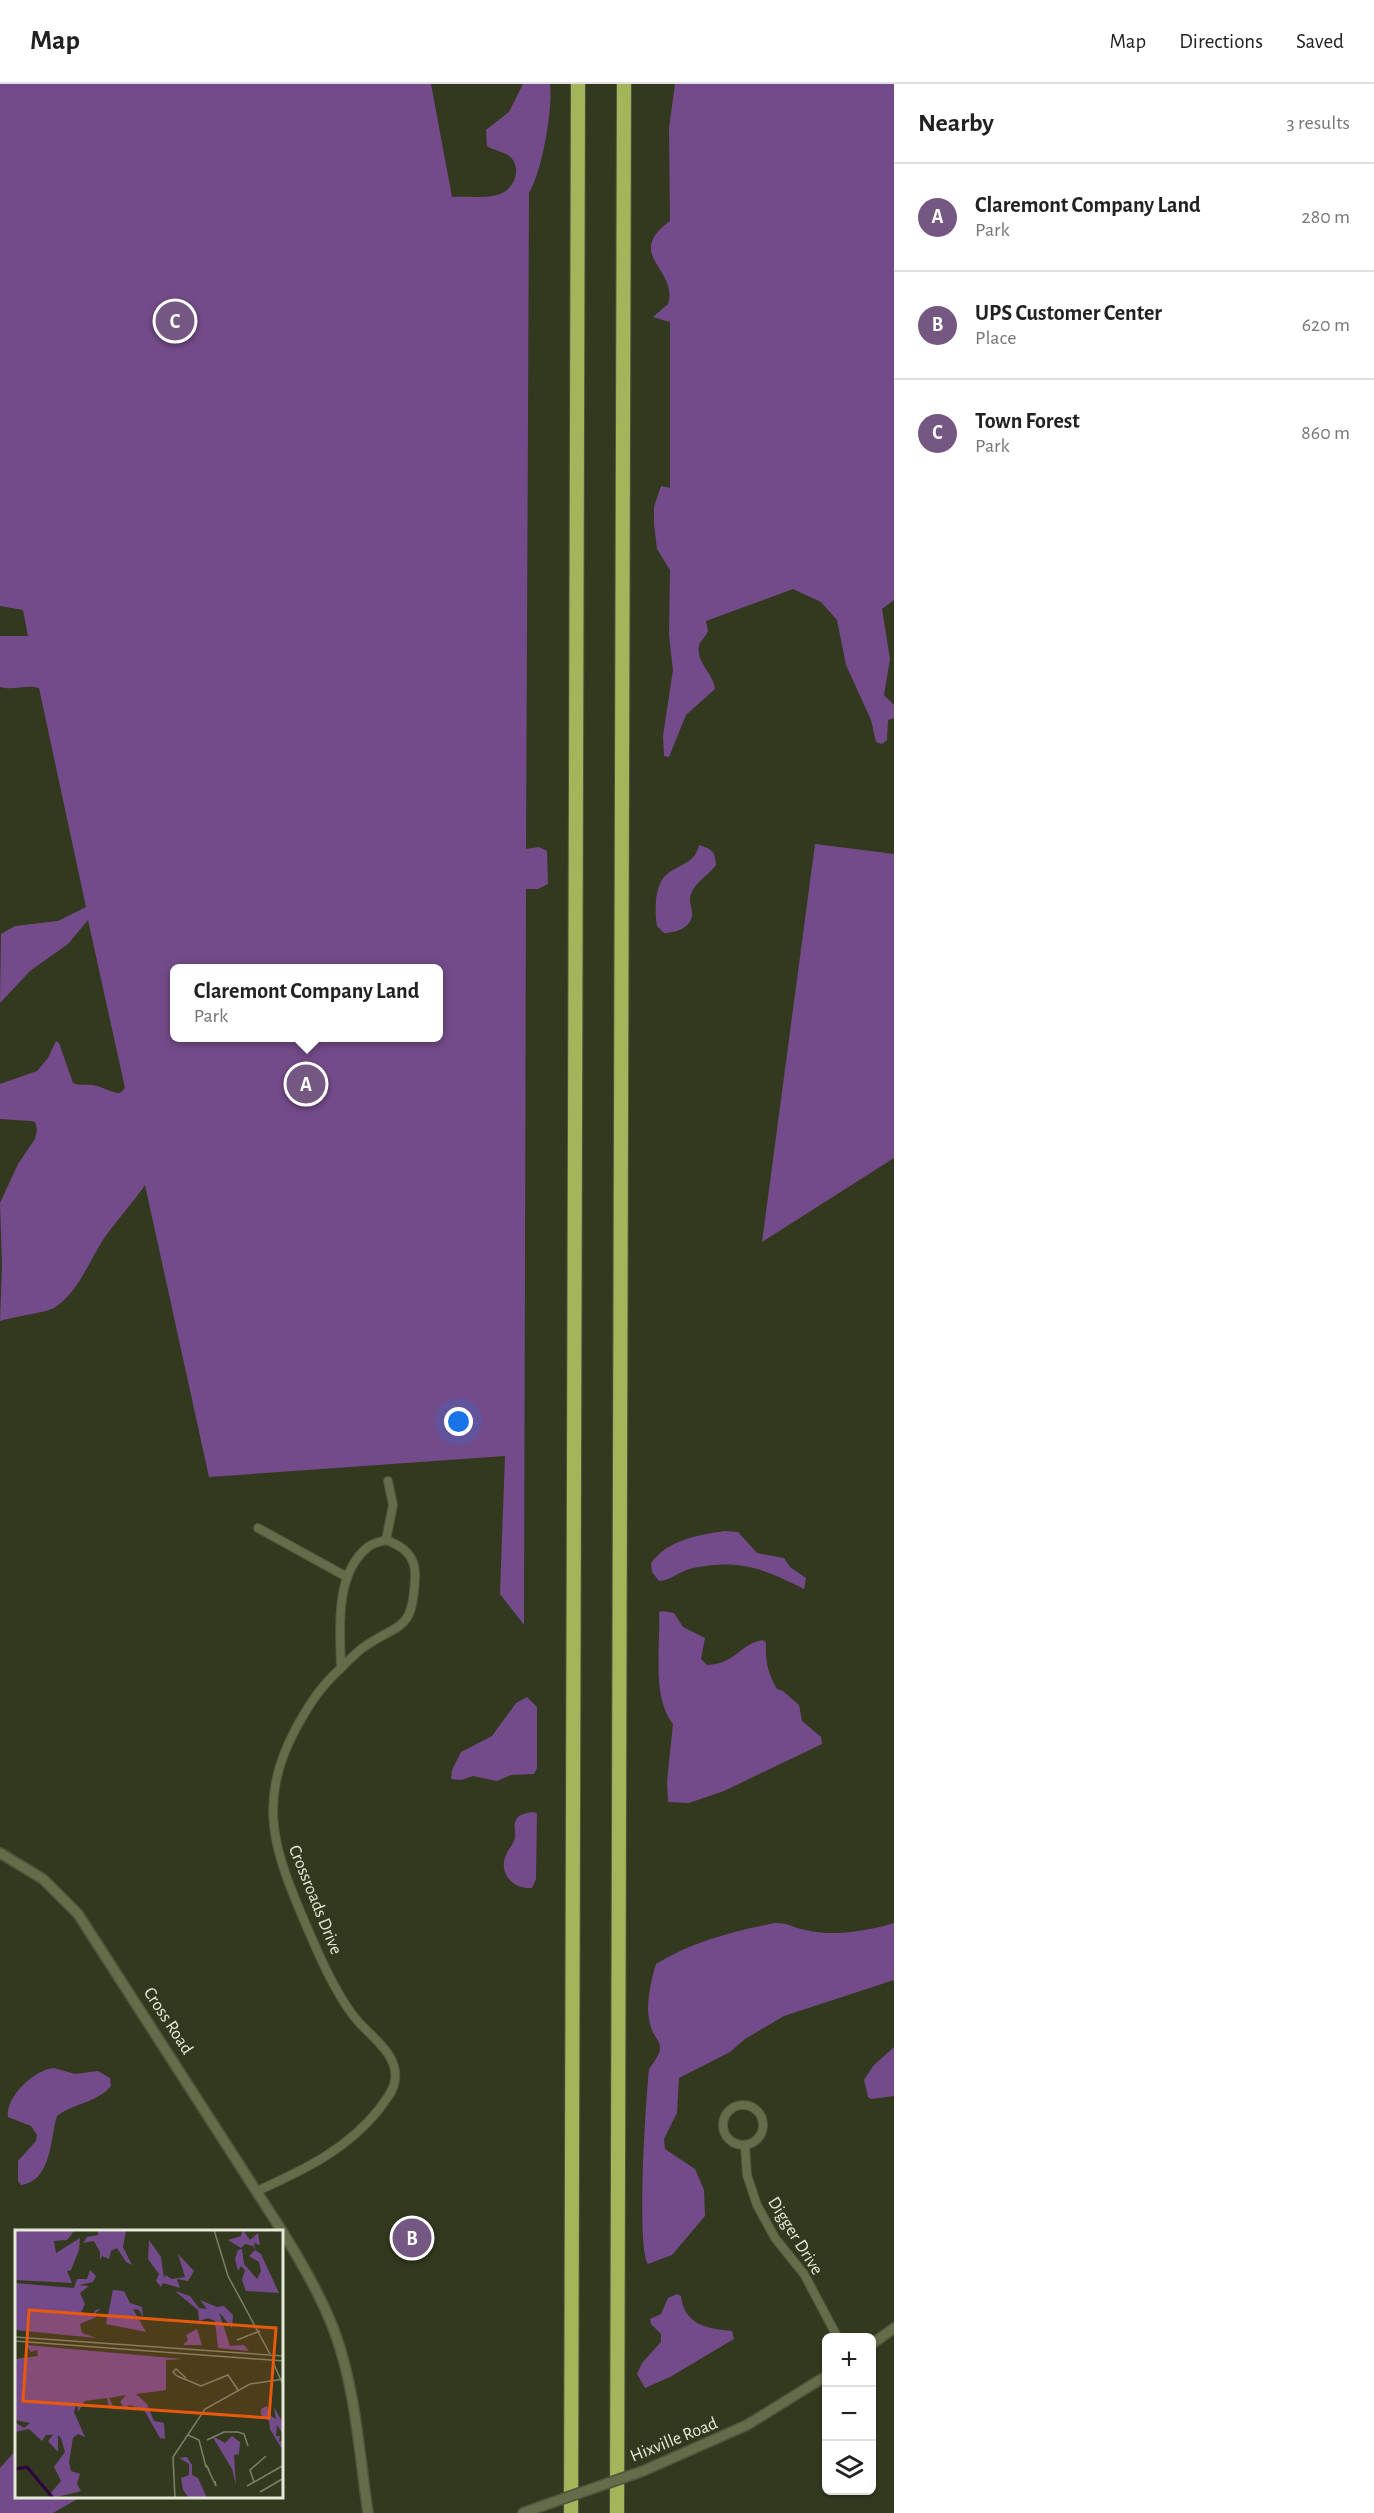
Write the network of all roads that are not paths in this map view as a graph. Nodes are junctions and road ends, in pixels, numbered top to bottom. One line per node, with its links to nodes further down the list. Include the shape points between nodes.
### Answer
1 (578, 84): 19 (highway)
2 (624, 84): 20 (highway)
3 (388, 1481): 5 (street, via 393,1505)
4 (258, 1528): 6 (street)
5 (386, 1540): 6 (street, via 368,1546); 7 (street, Crossroads Drive, via 402,1545 415,1565 414,1600 409,1616 396,1630 362,1649)
6 (347, 1577): 7 (street, via 341,1611)
7 (340, 1668): 10 (street, Crossroads Drive, via 320,1687 308,1706 276,1773 272,1801 275,1837 291,1889 317,1950 352,2016 388,2054 395,2081 391,2094 351,2139 320,2160)
8 (0, 1853): 10 (street, Cross Road, via 43,1879 78,1914)
9 (745, 2145): 9 (street, via 758,2138 762,2123 755,2110 740,2106 727,2113 723,2127 730,2141); 14 (street, Digger Drive, via 747,2175 756,2205 775,2238 804,2274)
10 (257, 2191): 11 (street, Cross Road)
11 (281, 2230)
12 (284, 2235): 17 (street, Cross Road, via 321,2300 345,2363)
13 (894, 2328): 15 (street)
14 (836, 2333)
15 (876, 2341)
16 (822, 2378): 18 (street, Hixville Road, bridge, via 747,2425 693,2451)
17 (368, 2513)
18 (523, 2513)
19 (572, 2513)
20 (617, 2513)

